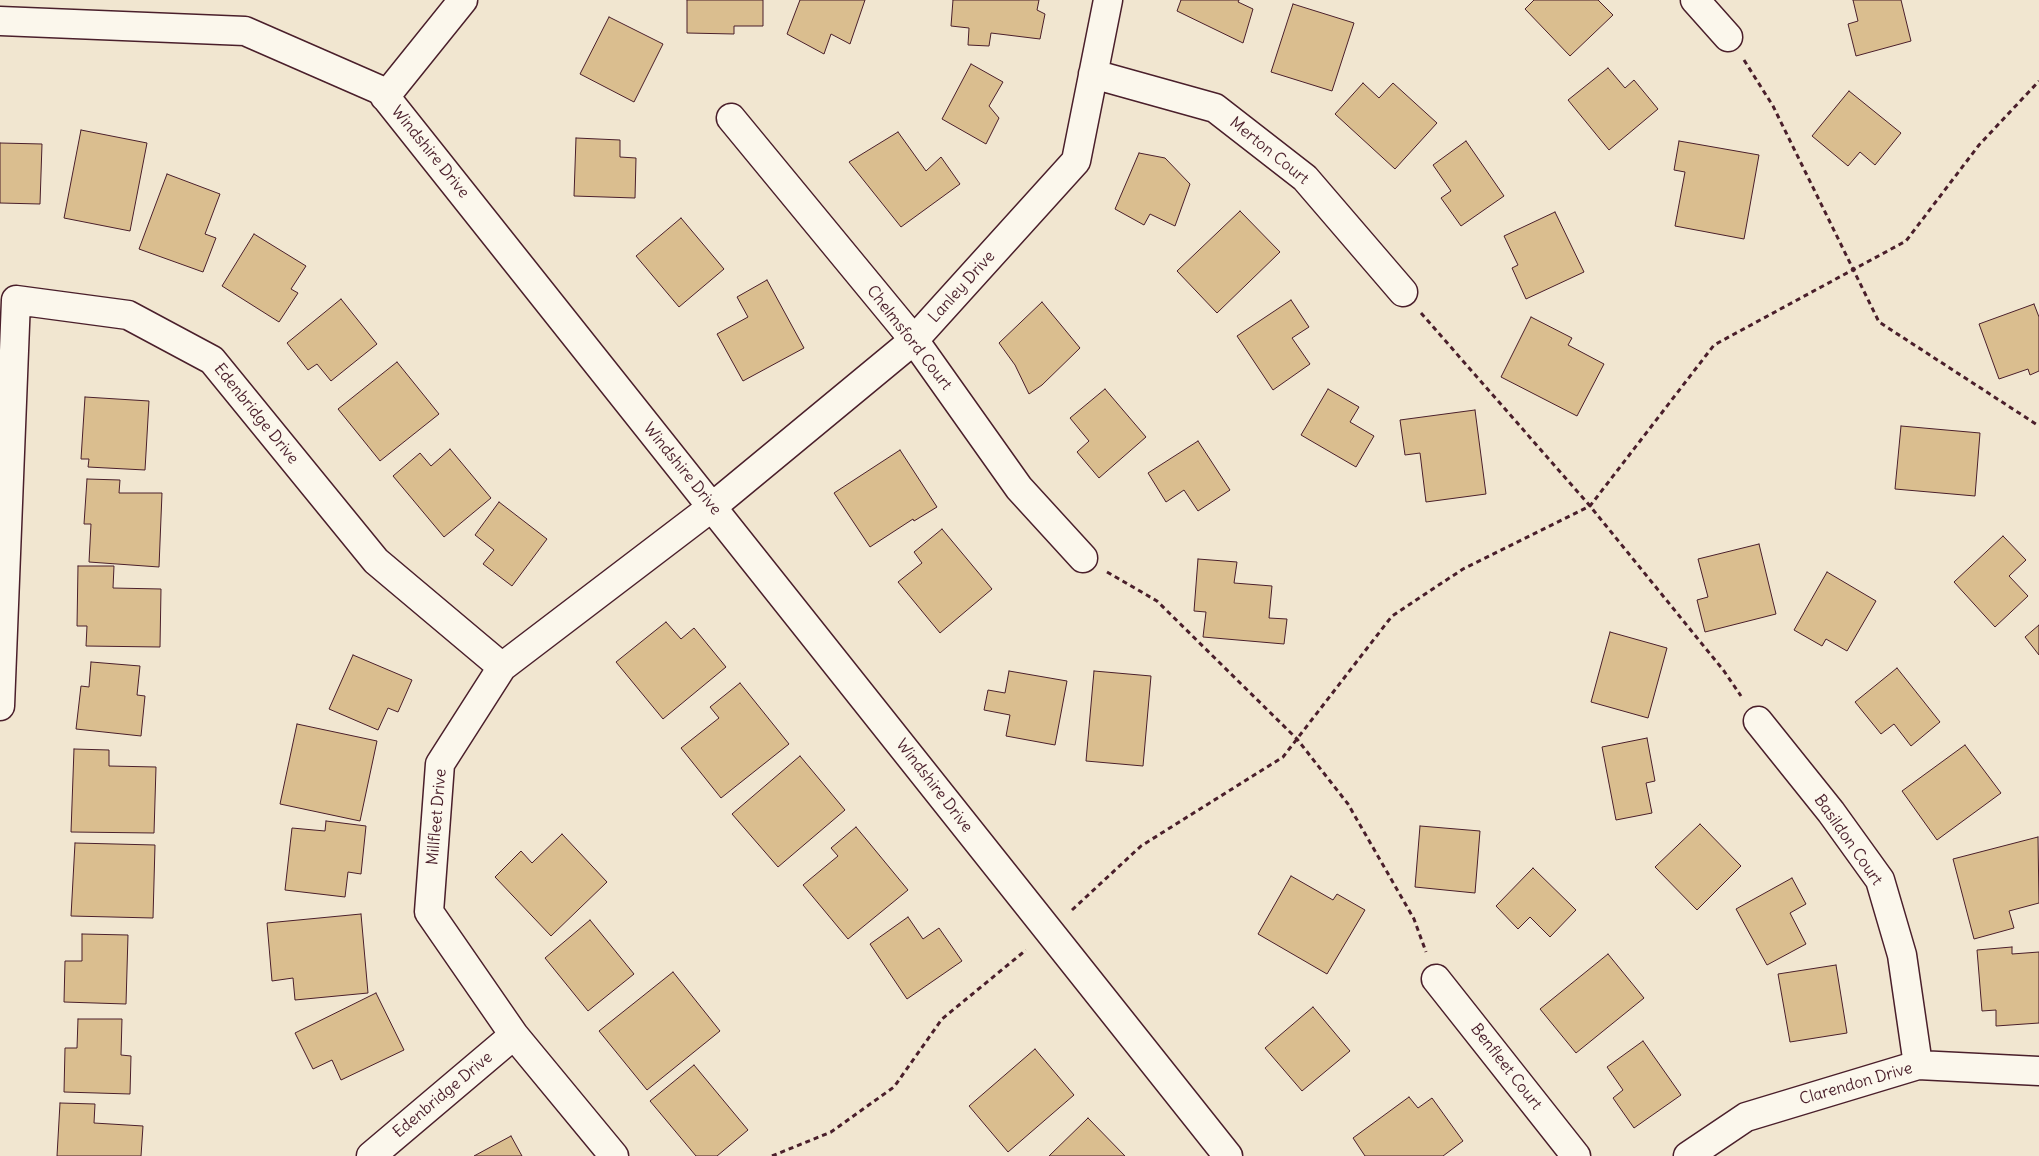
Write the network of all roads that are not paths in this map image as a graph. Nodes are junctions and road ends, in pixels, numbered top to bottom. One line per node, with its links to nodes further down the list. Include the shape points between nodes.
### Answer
1 (463, 0): 7 (street)
2 (1108, 0): 6 (street, Lanley Drive)
3 (1696, 0): 5 (street)
4 (0, 21): 7 (street, Windshire Drive, via 245,31 380,90)
5 (1728, 37)
6 (1093, 74): 9 (street, Merton Court, via 1215,108 1305,178); 10 (street, Lanley Drive, via 1076,161)
7 (386, 97): 11 (street, Windshire Drive)
8 (731, 118): 10 (street, Chelmsford Court)
9 (1403, 292)
10 (914, 340): 11 (street, Lanley Drive); 12 (street, Chelmsford Court, via 1019,488)
11 (712, 507): 13 (street, Millfleet Drive); 22 (street, Windshire Drive)
12 (1083, 558)
13 (502, 667): 14 (street, Edenbridge Drive, via 376,561 212,360 128,315 16,300); 17 (street, Millfleet Drive, via 440,764 429,912)
14 (0, 706)
15 (1758, 721): 18 (street, Basildon Court, via 1832,812 1880,880 1902,955)
16 (1436, 979): 23 (street, Benfleet Court)
17 (514, 1035): 20 (street, Edenbridge Drive); 21 (street, Millfleet Drive)
18 (1918, 1065): 19 (street, Clarendon Drive); 24 (street, Clarendon Drive, via 1746,1117)
19 (2039, 1071)
20 (371, 1156)
21 (614, 1156)
22 (1228, 1156)
23 (1576, 1156)
24 (1688, 1156)

